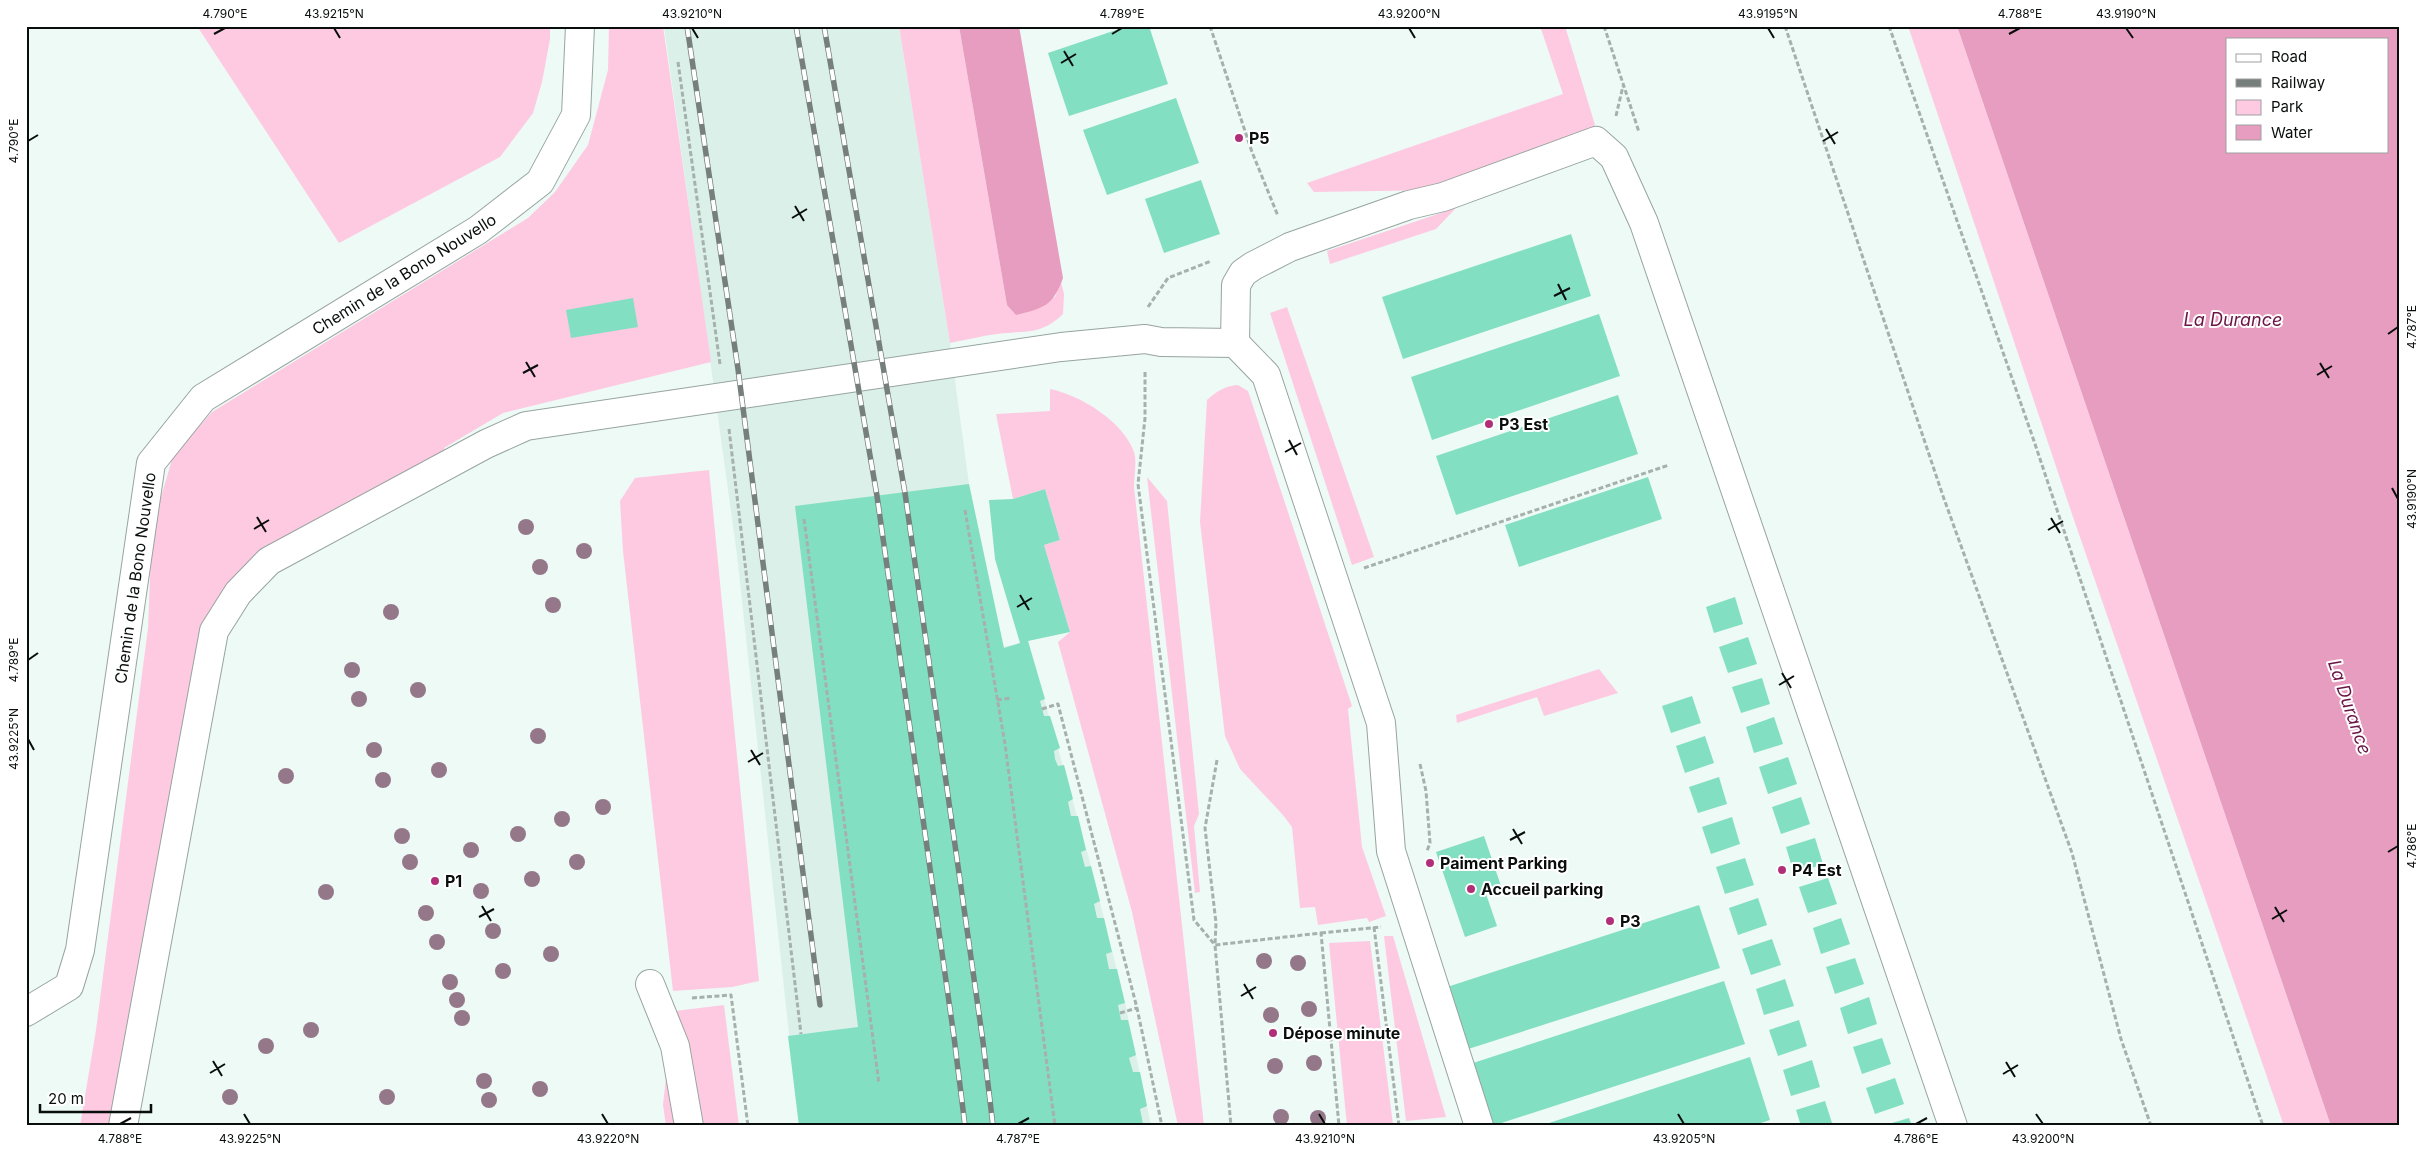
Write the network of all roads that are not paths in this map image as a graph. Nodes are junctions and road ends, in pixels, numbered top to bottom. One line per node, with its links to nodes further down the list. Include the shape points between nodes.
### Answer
1 (580, 26): 4 (street, Chemin de la Bono Nouvello, via 576,115 540,182 478,230 204,398 151,463 80,950 69,986)
2 (1236, 343): 5 (street, via 1144,339 1062,347 526,426 486,444 269,561 238,593 214,631); 7 (street, via 1266,375 1381,723 1391,851); 8 (street, via 1236,284 1243,273 1290,247 1409,205 1443,197 1596,140 1614,156 1644,223)
3 (650, 984): 6 (street, via 675,1046)
4 (26, 1012)
5 (123, 1126)
6 (689, 1126)
7 (1478, 1126)
8 (1953, 1126)

